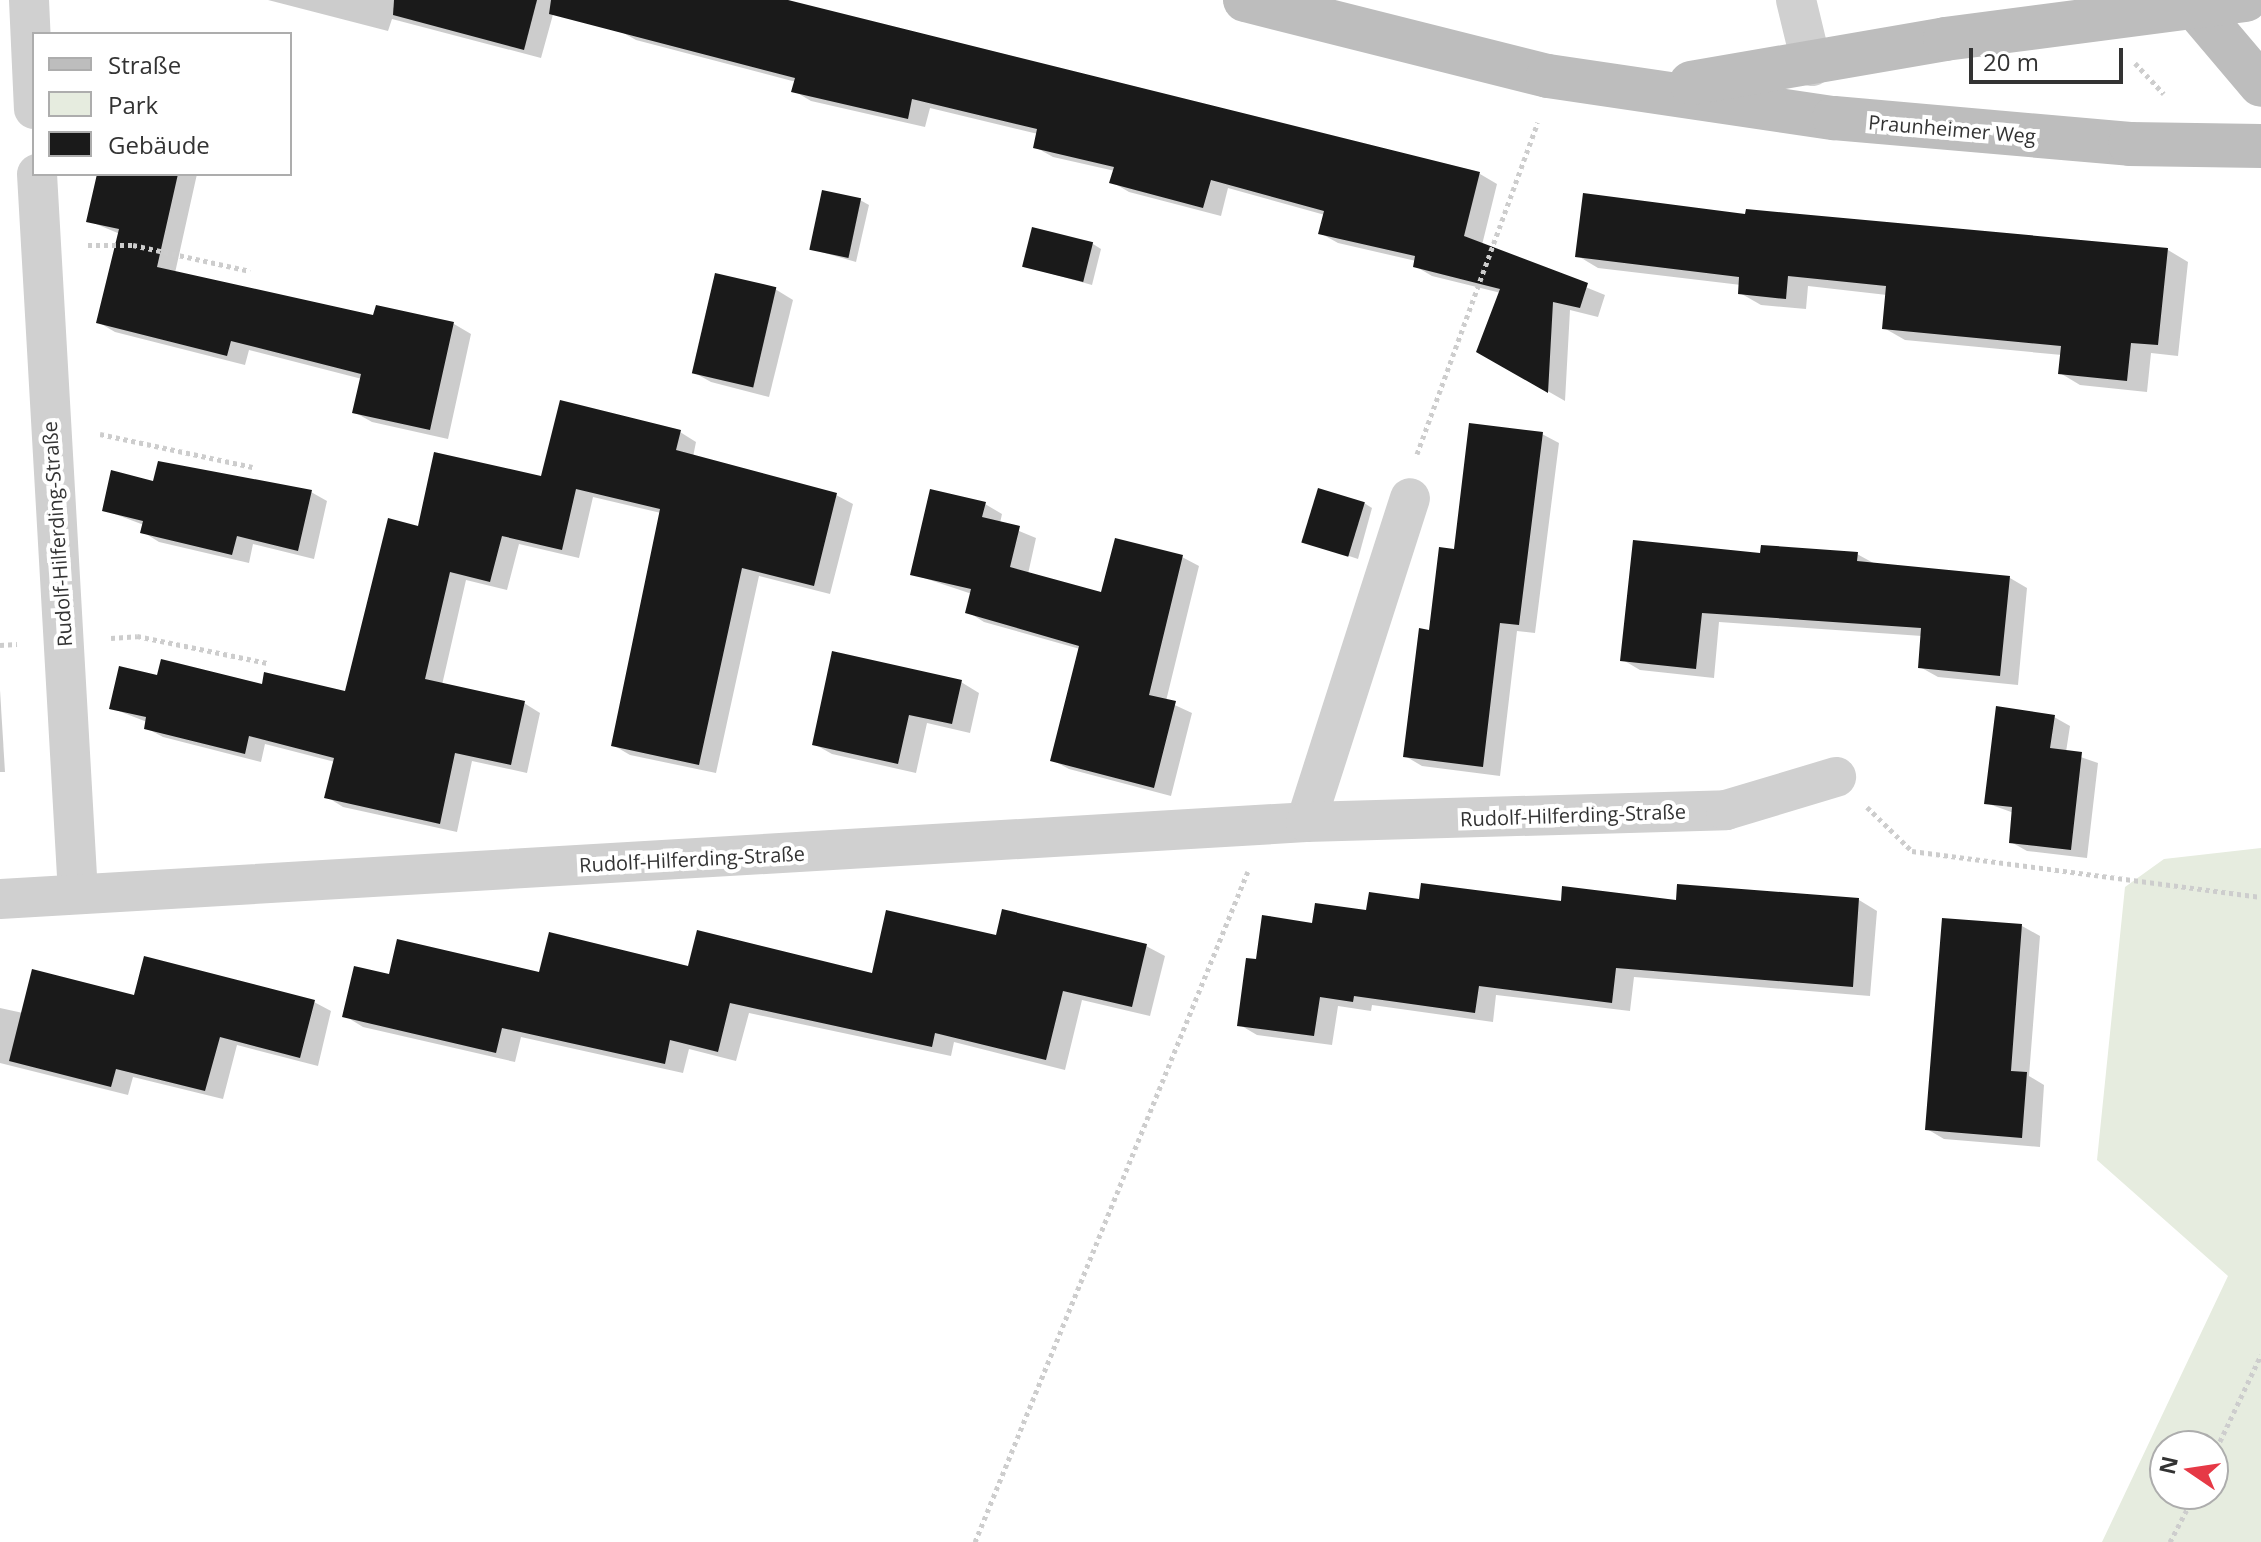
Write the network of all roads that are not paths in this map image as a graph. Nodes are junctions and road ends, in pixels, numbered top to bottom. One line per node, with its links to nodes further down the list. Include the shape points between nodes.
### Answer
1 (29, 0): 6 (street)
2 (1245, 0): 9 (main road, Praunheimer Weg, via 1548,76)
3 (1796, 0): 7 (street)
4 (2245, 0): 5 (main road, Praunheimer Weg)
5 (2190, 4): 7 (main road, Praunheimer Weg, via 1945,39); 8 (main road)
6 (32, 65)
7 (1812, 66): 9 (main road, Praunheimer Weg)
8 (2261, 85)
9 (1646, 90): 10 (main road, Praunheimer Weg, via 1957,131 2175,146)
10 (2261, 146)
11 (37, 176): 15 (street, Rudolf-Hilferding-Straße)
12 (1410, 498): 14 (street)
13 (1836, 777): 14 (street, Rudolf-Hilferding-Straße, via 1726,810)
14 (1306, 822): 15 (street, Rudolf-Hilferding-Straße)
15 (78, 893): 16 (street, Rudolf-Hilferding-Straße)
16 (0, 899)

